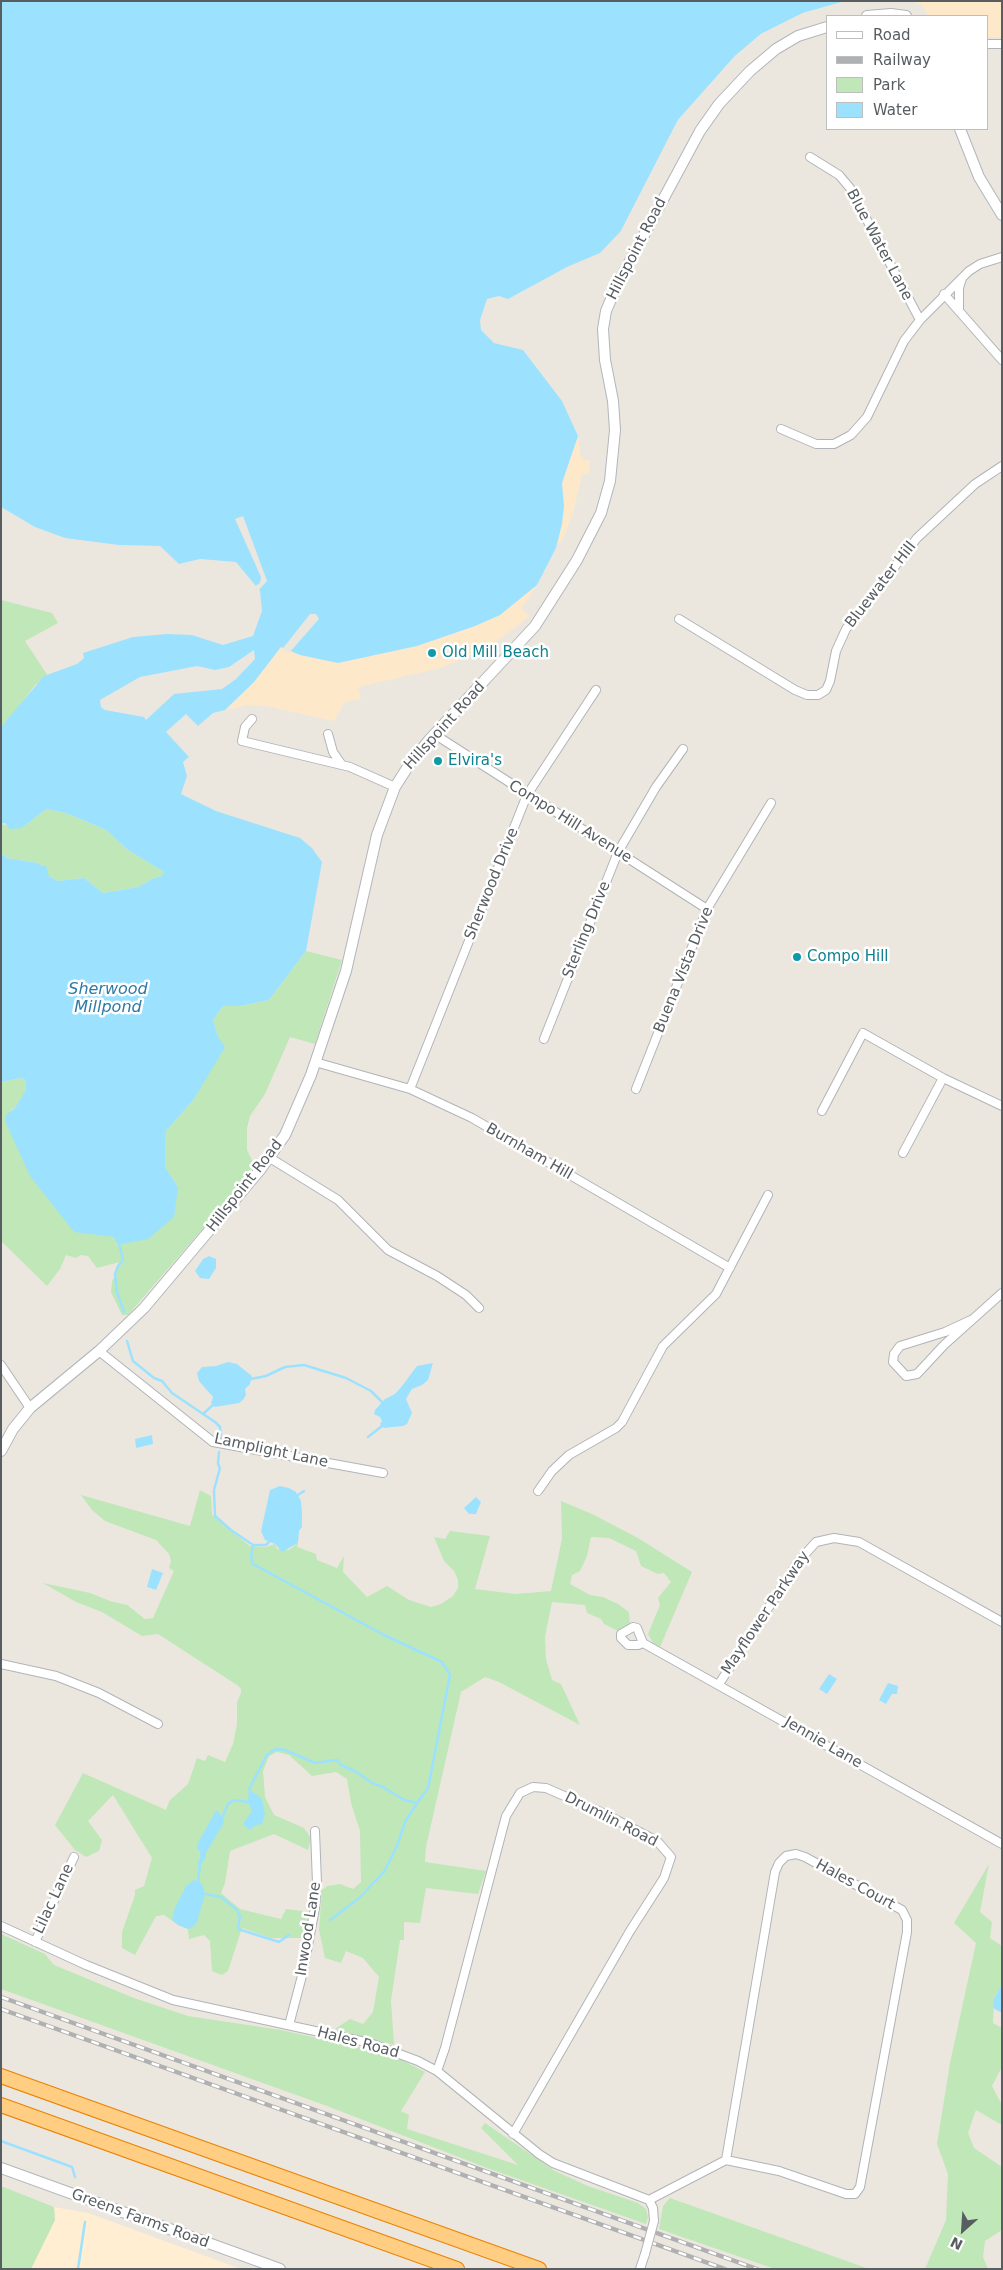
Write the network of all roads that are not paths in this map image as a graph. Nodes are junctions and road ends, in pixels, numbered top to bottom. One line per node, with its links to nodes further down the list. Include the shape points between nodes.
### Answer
1 (879, 15): 2 (street)
2 (898, 15)
3 (826, 26): 21 (street, Hillspoint Road, via 789,40 763,59 724,98 700,131 623,273 604,321 602,337 614,408 615,446 610,481 595,526 535,626)
4 (988, 44): 5 (street)
5 (1002, 44)
6 (960, 130): 8 (street, via 978,177)
7 (810, 157): 13 (street, Blue Water Lane, via 839,175 850,188)
8 (1002, 215)
9 (1002, 258): 10 (street, via 980,264)
10 (962, 276): 11 (street); 12 (street, via 958,288)
11 (944, 294): 12 (street); 13 (street)
12 (959, 311): 14 (street)
13 (920, 320): 15 (street, via 904,341 867,417 851,435 834,444 816,444)
14 (1002, 360)
15 (781, 429)
16 (1002, 466): 17 (street, Bluewater Hill, via 975,484 917,538 846,629 836,651 830,681 826,690 818,695 795,690)
17 (679, 619)
18 (596, 690): 25 (street, Sherwood Drive)
19 (252, 719): 23 (street, via 245,727 242,741)
20 (328, 734): 23 (street, via 333,752)
21 (434, 734): 24 (street, Hillspoint Road); 25 (street, Compo Hill Avenue)
22 (684, 749): 27 (street, Sterling Drive, via 656,787)
23 (342, 765): 24 (street)
24 (395, 787): 30 (street, Hillspoint Road, via 377,835 349,961)
25 (527, 795): 27 (street, Compo Hill Avenue); 32 (street, Sherwood Drive)
26 (772, 803): 28 (street, Buena Vista Drive)
27 (618, 852): 28 (street, Compo Hill Avenue); 29 (street, Sterling Drive)
28 (706, 909): 33 (street, Buena Vista Drive)
29 (544, 1039)
30 (315, 1062): 32 (street, Burnham Hill); 37 (street, Hillspoint Road, via 296,1113)
31 (943, 1078): 34 (street); 35 (street, via 863,1033); 36 (street)
32 (410, 1089): 39 (street, Burnham Hill, via 472,1118)
33 (636, 1090)
34 (1002, 1106)
35 (822, 1110)
36 (903, 1153)
37 (270, 1158): 41 (street, via 338,1200 388,1250 437,1276); 43 (street, Hillspoint Road, via 144,1308)
38 (768, 1195): 39 (street)
39 (730, 1268): 48 (street, via 705,1308 663,1346 632,1407 616,1428 568,1455)
40 (1002, 1293): 42 (street)
41 (479, 1308)
42 (971, 1320): 42 (street, via 914,1376 902,1374 893,1362 900,1346)
43 (99, 1351): 45 (street, Hillspoint Road); 47 (street, Lamplight Lane, via 213,1442)
44 (1, 1364): 45 (street)
45 (30, 1408): 46 (street, Hillspoint Road)
46 (2, 1447)
47 (383, 1473)
48 (538, 1490)
49 (1002, 1622): 52 (street, Mayflower Parkway, via 859,1542 834,1538 816,1542 798,1562)
50 (644, 1643): 52 (street, Jennie Lane)
51 (1, 1664): 53 (street, via 56,1676 99,1693)
52 (719, 1684): 55 (street, Jennie Lane)
53 (158, 1724)
54 (315, 1831): 59 (street, Inwood Lane, via 315,1908)
55 (1002, 1844)
56 (74, 1857): 58 (street, Lilac Lane)
57 (1, 1926): 58 (street, Hales Road)
58 (35, 1942): 59 (street, Hales Road, via 173,2000)
59 (289, 2025): 60 (street, Hales Road, via 370,2043)
60 (437, 2071): 63 (street, Hales Road); 63 (street, Drumlin Road, via 506,1816 520,1793 532,1788 546,1788 657,1841 671,1857 664,1878)
61 (1, 2076): 69 (highway)
62 (1, 2105): 68 (highway)
63 (513, 2134): 66 (street, Hales Road, via 565,2169)
64 (726, 2160): 64 (street, Hales Court, via 779,2171 846,2194 855,2194 860,2187 907,1920 902,1910 796,1854 786,1856 776,1872); 66 (street)
65 (1, 2168): 67 (street, Greens Farms Road)
66 (649, 2200): 70 (street, bridge, via 654,2221)
67 (280, 2269)
68 (457, 2269)
69 (538, 2269)
70 (640, 2269)

